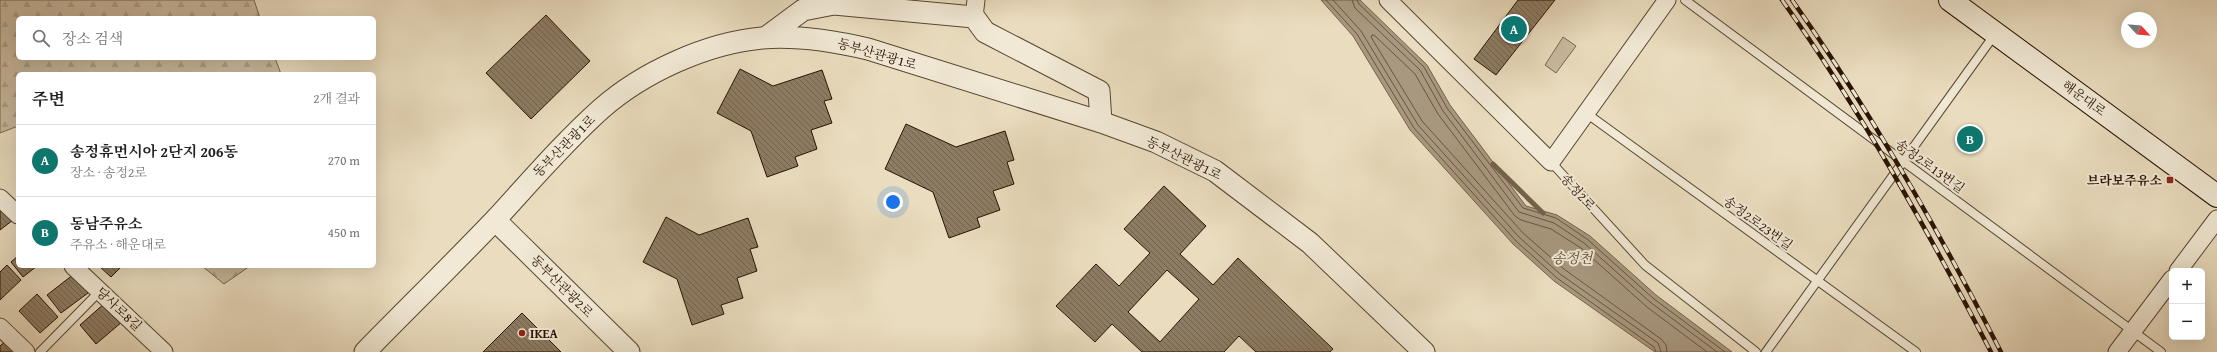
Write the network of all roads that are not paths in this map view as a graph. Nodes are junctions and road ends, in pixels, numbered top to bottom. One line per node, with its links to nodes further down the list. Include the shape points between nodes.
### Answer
1 (1388, 0): 10 (street)
2 (1667, 0): 8 (street, 송정2로)
3 (1685, 0): 11 (lane, 송정2로13번길)
4 (1950, 0): 6 (main road, 해운대로)
5 (975, 8): 7 (street, via 834,4 803,10); 9 (street, via 985,32 1099,91)
6 (1996, 33): 11 (lane); 12 (main road, 해운대로)
7 (765, 38): 9 (street, 동부산관광1로, via 832,41 868,50); 16 (street, 동부산관광1로, via 693,54 647,76 602,108 548,160)
8 (1586, 113): 10 (street, 송정2로); 19 (lane, 송정2로23번길)
9 (1101, 122): 29 (street, 동부산관광1로, via 1156,142 1215,171 1310,242)
10 (1551, 162): 30 (lane, 송정2로, via 1644,265)
11 (1903, 162): 19 (lane); 23 (lane, 송정2로13번길)
12 (2217, 196)
13 (0, 198): 14 (street)
14 (16, 213)
15 (2217, 219): 18 (street)
16 (495, 220): 27 (street, 동부산관광1로); 28 (street, 동부산관광2로)
17 (75, 268): 21 (street, 당사로8길)
18 (2180, 268)
19 (1817, 281): 31 (lane); 32 (lane, 송정2로23번길)
20 (2169, 282): 23 (street)
21 (100, 291): 25 (lane); 26 (street, 당사로8길)
22 (0, 327): 24 (street)
23 (2132, 331): 33 (street); 34 (lane, 송정2로13번길)
24 (26, 352)
25 (40, 352)
26 (164, 352)
27 (365, 352)
28 (629, 352)
29 (1424, 352)
30 (1756, 352)
31 (1766, 352)
32 (1916, 352)
33 (2117, 352)
34 (2161, 352)

